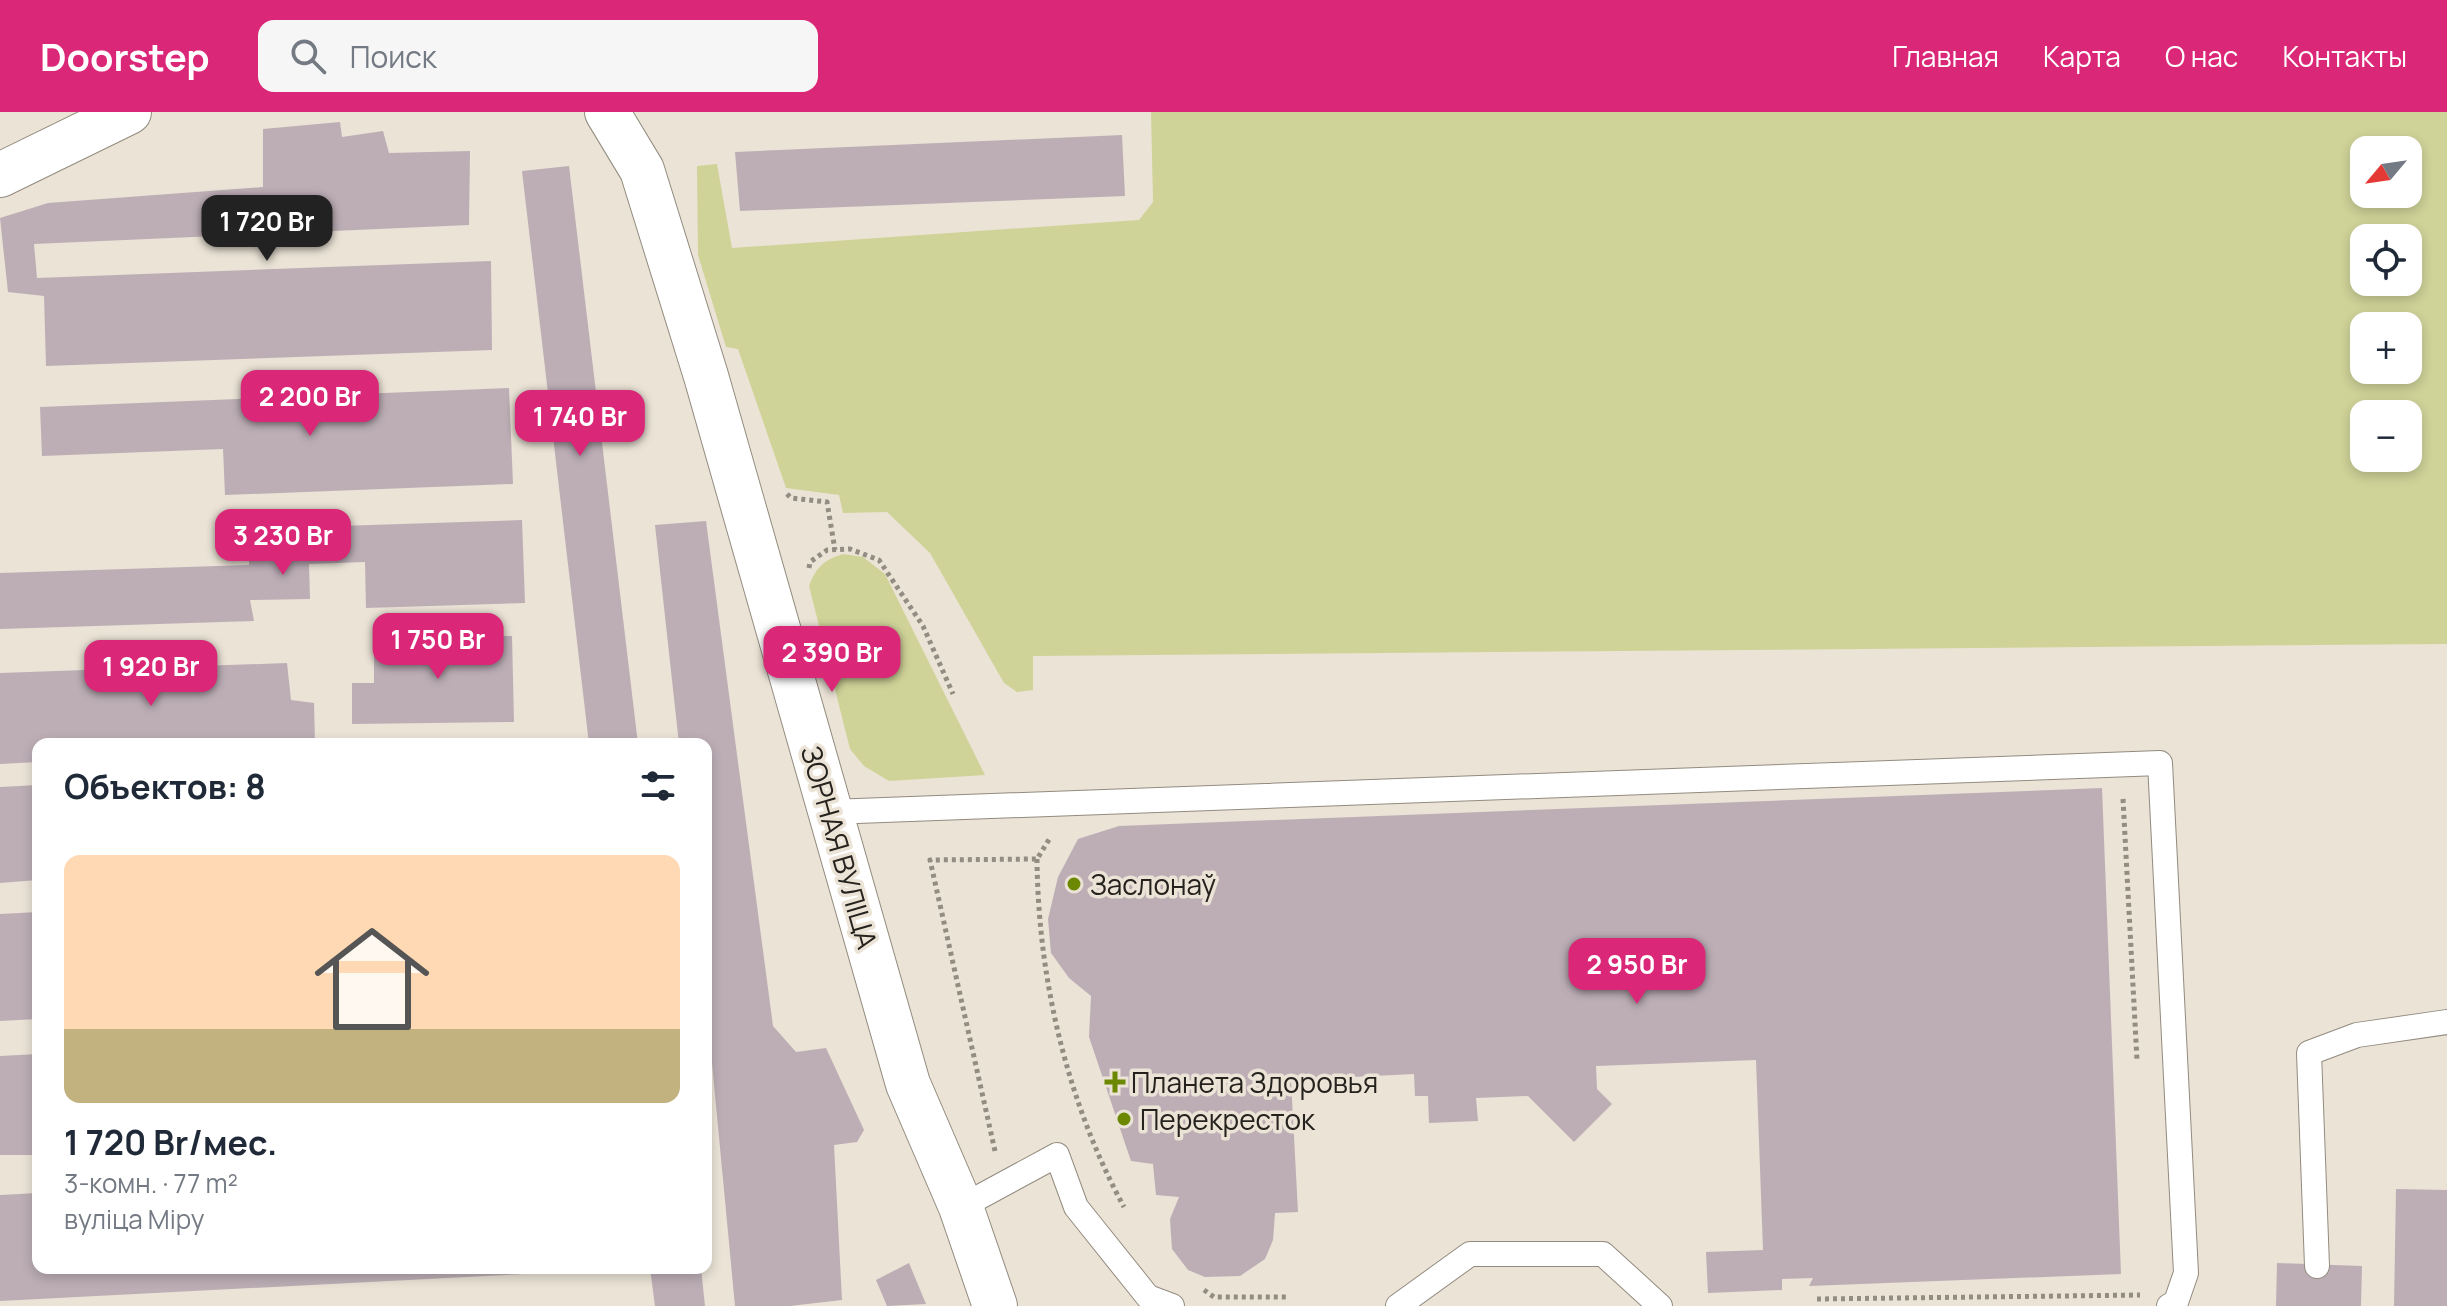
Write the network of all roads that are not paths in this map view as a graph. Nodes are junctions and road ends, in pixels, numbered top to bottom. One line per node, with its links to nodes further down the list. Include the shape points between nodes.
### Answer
1 (129, 112): 3 (street)
2 (607, 112): 4 (street, ЗОРНАЯ ВУЛІЦА, via 642,170)
3 (0, 175)
4 (830, 812): 6 (street, ЗОРНАЯ ВУЛІЦА, via 908,1084); 8 (lane, via 2160,763 2186,1273 2176,1302)
5 (2447, 1022): 7 (lane, via 2357,1035 2309,1053)
6 (961, 1207): 9 (street, ЗОРНАЯ ВУЛІЦА); 10 (lane, via 1057,1155 1076,1207 1148,1297)
7 (2317, 1266)
8 (2160, 1301)
9 (995, 1306)
10 (1172, 1306)
11 (1398, 1306): 12 (lane, via 1470,1254 1603,1254)
12 (1660, 1306)

